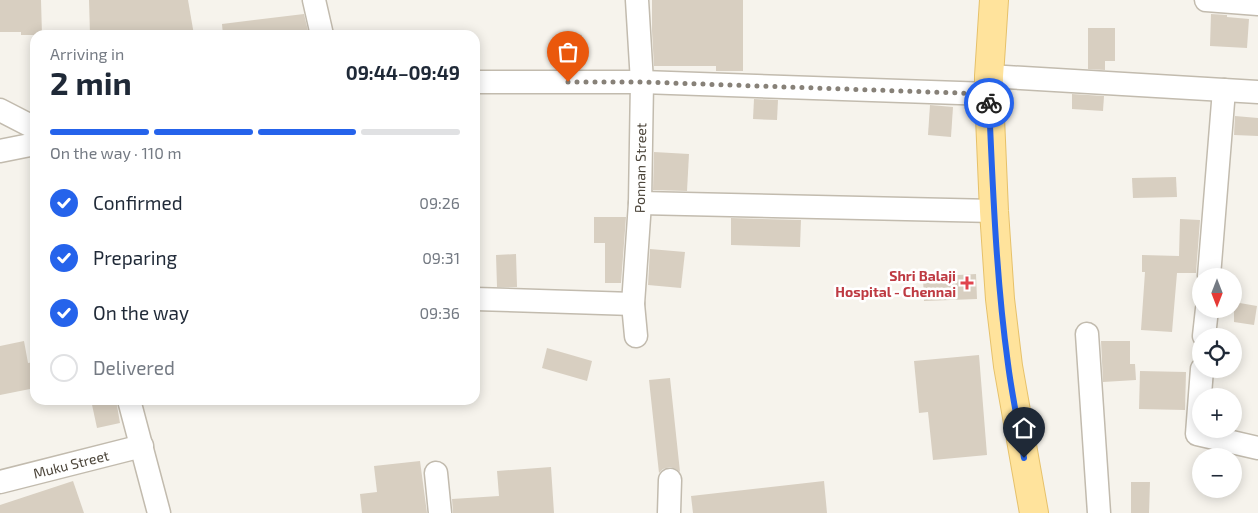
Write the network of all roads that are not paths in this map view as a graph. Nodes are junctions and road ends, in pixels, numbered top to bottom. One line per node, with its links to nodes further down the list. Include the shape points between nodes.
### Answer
1 (314, 0): 6 (street)
2 (638, 0): 8 (street, Ponnan Street)
3 (994, 0): 9 (main road)
4 (1206, 0): 5 (street)
5 (1258, 4)
6 (321, 30)
7 (480, 82): 8 (street)
8 (642, 82): 9 (street); 16 (street, Ponnan Street)
9 (989, 85): 10 (street); 17 (main road)
10 (1224, 90): 11 (street); 18 (street)
11 (1258, 92)
12 (0, 110): 13 (street)
13 (30, 125)
14 (30, 145): 15 (street)
15 (0, 150)
16 (640, 203): 17 (street); 20 (street, Ponnan Street)
17 (994, 211): 33 (main road, via 1008,366)
18 (1210, 268)
19 (480, 299): 20 (street)
20 (633, 304): 22 (street, Ponnan Street)
21 (1087, 334): 34 (street)
22 (636, 336)
23 (1201, 378): 25 (street, via 1197,434)
24 (130, 405): 26 (street)
25 (1257, 442)
26 (142, 446): 29 (street, Muku Street); 30 (street)
27 (436, 473): 31 (street)
28 (670, 480): 32 (street)
29 (0, 482)
30 (159, 513)
31 (440, 513)
32 (669, 513)
33 (1034, 513)
34 (1099, 513)

